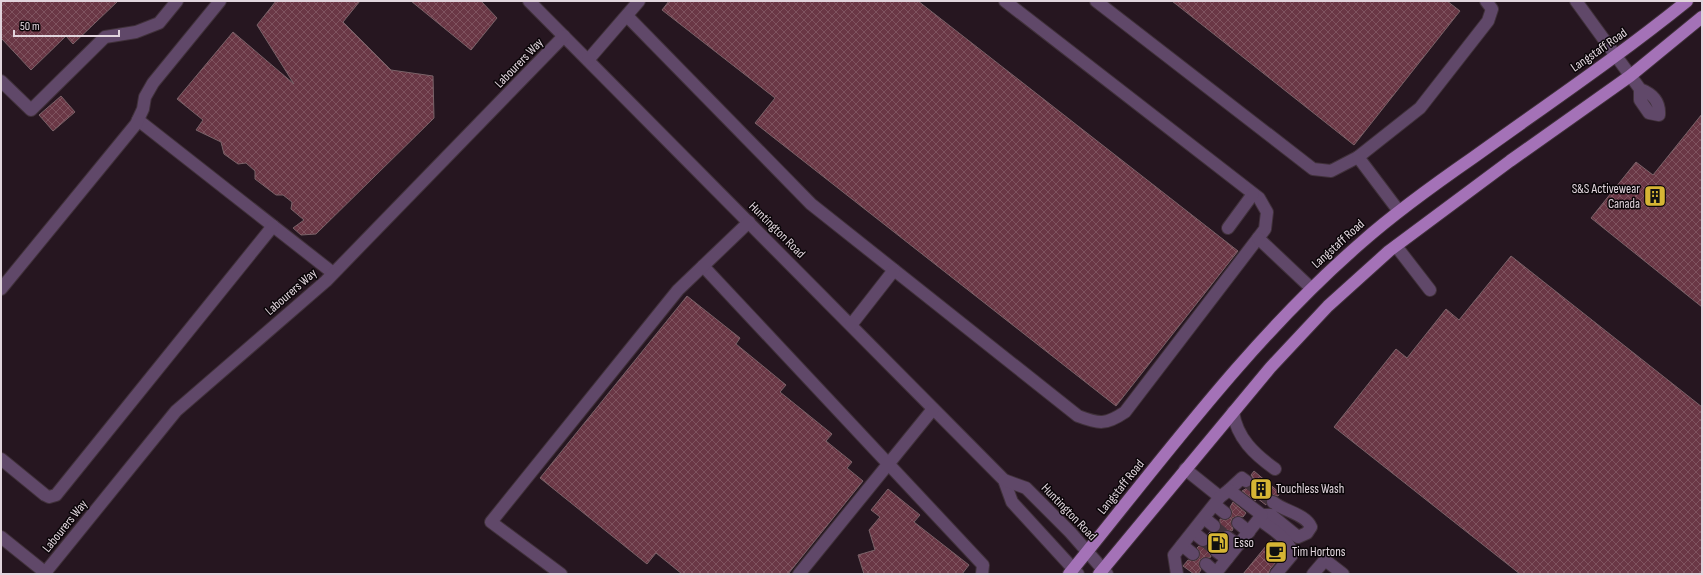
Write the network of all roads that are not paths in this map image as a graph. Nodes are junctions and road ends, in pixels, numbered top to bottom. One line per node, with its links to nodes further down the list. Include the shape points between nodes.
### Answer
1 (177, 1): 16 (street, via 159,23 136,32 104,37 31,110)
2 (220, 1): 17 (street, via 153,83 145,97)
3 (529, 1): 12 (street, Huntington Road)
4 (639, 1): 10 (street)
5 (1005, 1): 20 (street)
6 (1096, 1): 19 (street, via 1313,169 1331,171)
7 (1576, 1): 13 (street)
8 (1687, 1): 13 (main road, Langstaff Road)
9 (1492, 4): 19 (street, via 1488,21 1420,108)
10 (627, 16): 14 (street); 28 (street, via 811,204)
11 (1702, 17): 15 (main road)
12 (564, 36): 14 (street, Huntington Road); 29 (street, Labourers Way)
13 (1616, 55): 15 (street); 21 (main road, Langstaff Road)
14 (588, 60): 22 (street, Huntington Road)
15 (1630, 76): 18 (street, via 1640,89 1640,100 1649,112); 26 (main road)
16 (1, 81)
17 (138, 120): 23 (street); 31 (street)
18 (1663, 120)
19 (1358, 157): 21 (street)
20 (1253, 194): 24 (street); 25 (street, via 1259,198 1267,212 1265,229)
21 (1398, 210): 30 (main road, Langstaff Road)
22 (749, 222): 27 (street); 33 (street, Huntington Road)
23 (273, 226): 29 (street); 36 (street, via 56,495 46,495)
24 (1228, 228)
25 (1258, 238): 28 (street, via 1125,412 1112,421 1097,423 1078,416); 30 (street)
26 (1396, 246): 32 (street); 35 (main road, via 1328,306)
27 (703, 266): 37 (street); 65 (street, via 678,290 491,522)
28 (894, 270): 33 (street)
29 (333, 273): 64 (street, Labourers Way, via 176,410)
30 (1311, 288): 57 (main road, Langstaff Road, via 1194,418)
31 (1, 289)
32 (1430, 290)
33 (851, 325): 34 (street, Huntington Road)
34 (933, 409): 37 (street); 40 (street, Huntington Road)
35 (1233, 412): 38 (main road); 39 (street, via 1237,431 1247,445)
36 (1, 459)
37 (889, 463): 66 (street); 67 (street, via 983,564)
38 (1185, 469): 42 (street); 62 (main road)
39 (1275, 469)
40 (1004, 480): 57 (street, Huntington Road, via 1026,488); 61 (street, Huntington Road, via 1012,502)
41 (1246, 481): 42 (street, via 1242,478)
42 (1221, 497): 44 (street); 45 (street); 46 (street)
43 (1272, 502): 45 (street, via 1281,509 1305,519 1311,527 1307,533 1298,537 1271,515)
44 (1225, 513)
45 (1260, 517): 50 (street); 69 (street, via 1291,546 1292,555)
46 (1204, 518): 48 (street); 49 (street)
47 (1238, 523): 50 (street)
48 (1214, 526)
49 (1193, 532): 53 (street); 54 (street)
50 (1249, 532): 55 (street)
51 (1, 537): 64 (street)
52 (1227, 537): 55 (street)
53 (1203, 540)
54 (1182, 545): 58 (street); 68 (street, via 1174,555)
55 (1238, 545): 59 (street)
56 (1216, 551): 59 (street)
57 (1087, 552): 61 (main road, Langstaff Road); 62 (street, Huntington Road)
58 (1193, 554)
59 (1227, 559): 63 (street)
60 (1206, 564): 63 (street)
61 (1073, 572)
62 (1103, 572)
63 (1216, 573)
64 (45, 574)
65 (561, 574)
66 (799, 574)
67 (982, 574)
68 (1177, 574)
69 (1276, 574)
70 (1313, 574): 71 (street, via 1325,560)
71 (1343, 574)

